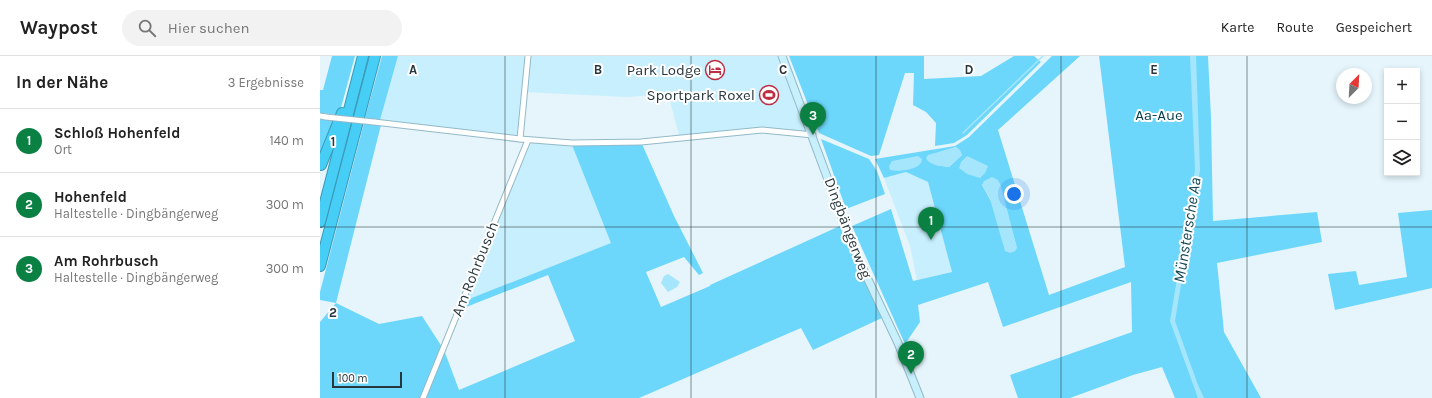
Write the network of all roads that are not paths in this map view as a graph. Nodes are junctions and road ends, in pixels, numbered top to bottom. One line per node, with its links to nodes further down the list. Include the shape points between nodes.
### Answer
1 (363, 56): 5 (highway)
2 (375, 56): 12 (highway)
3 (528, 56): 8 (street)
4 (782, 56): 7 (main road, Dingbängerweg)
5 (356, 80): 10 (highway); 11 (highway)
6 (320, 116): 8 (street, bridge)
7 (813, 135): 9 (street, via 762,130 641,142 572,143); 14 (main road, Dingbängerweg, via 855,252 898,343)
8 (520, 139): 9 (street)
9 (528, 140): 13 (street, Am Rohrbusch)
10 (321, 165)
11 (320, 222)
12 (320, 266)
13 (423, 398)
14 (920, 398)

